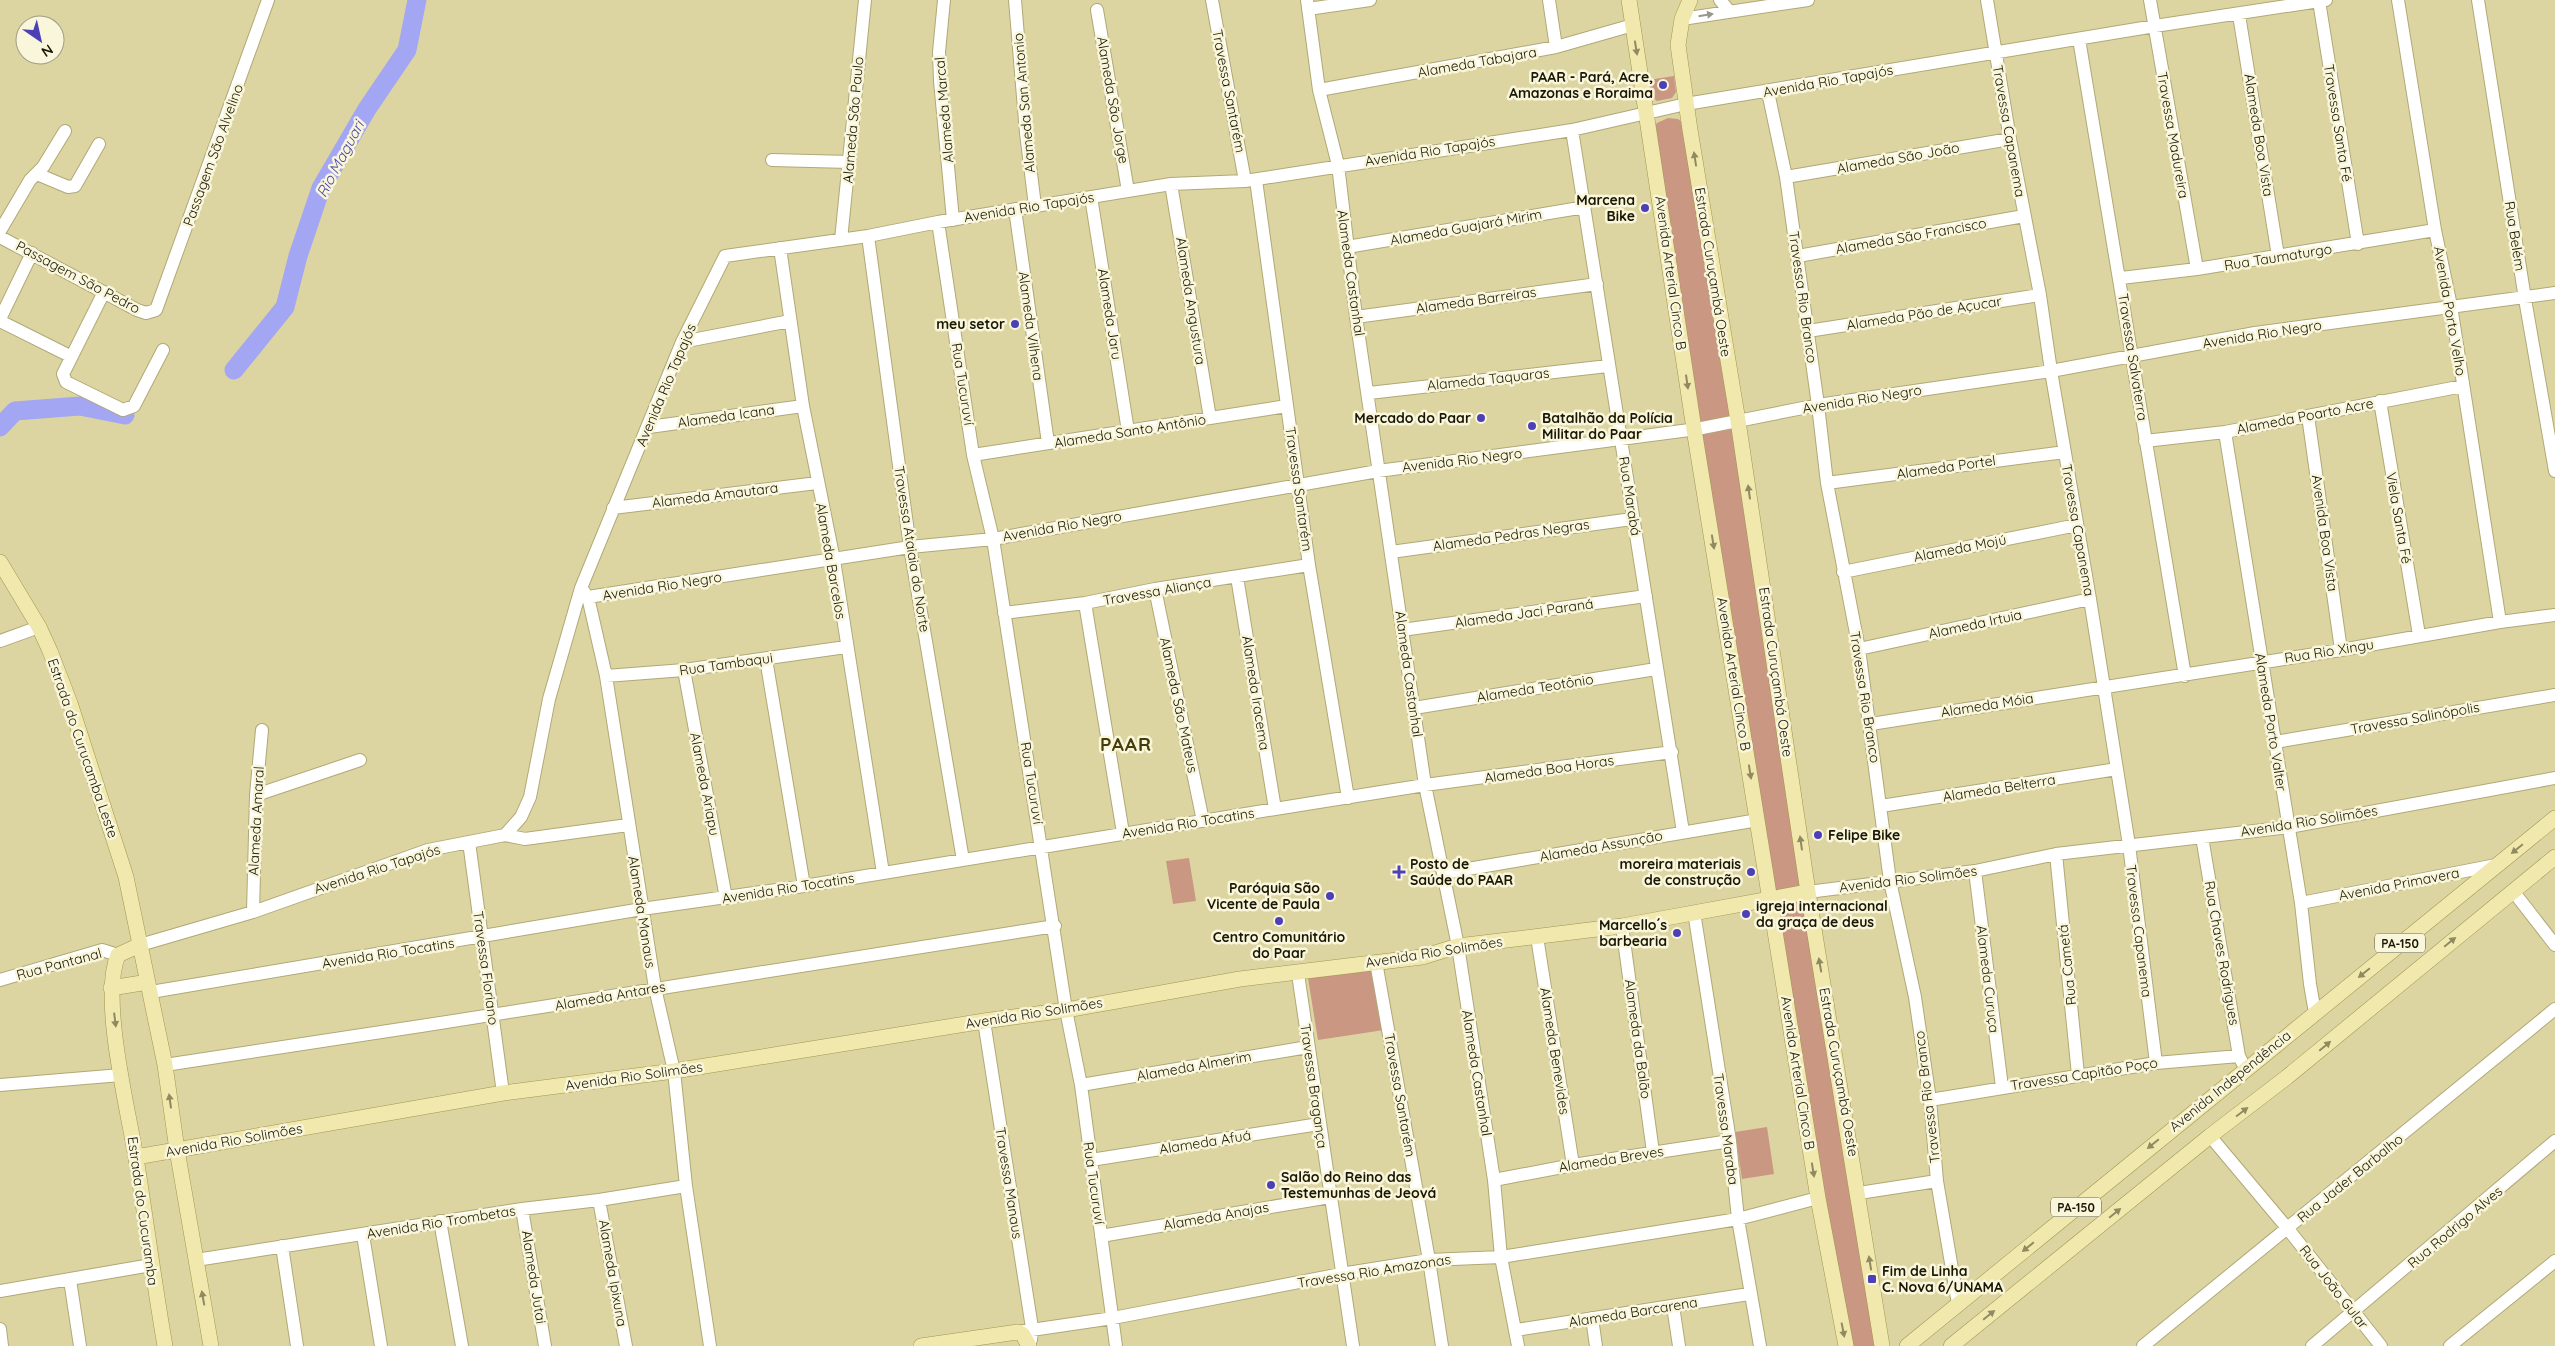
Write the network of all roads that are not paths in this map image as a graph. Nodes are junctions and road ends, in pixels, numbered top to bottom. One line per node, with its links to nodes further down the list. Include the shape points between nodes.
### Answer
1 (268, 0): 69 (street, Passagem São Alvelino)
2 (865, 0): 36 (street, Alameda São Paulo)
3 (944, 0): 48 (street, Alameda Marcal, via 940,81)
4 (1015, 0): 44 (street, Alameda San Antonio)
5 (1212, 0): 40 (street, Travessa Santarém)
6 (1370, 0): 17 (street)
7 (1549, 0): 25 (street)
8 (1629, 0): 22 (main road, Avenida Arterial Cinco B)
9 (1690, 0): 21 (main road, Estrada Curuçambá Oeste)
10 (1720, 0): 19 (street)
11 (1808, 0): 19 (street)
12 (1987, 0): 26 (street, Travessa Capanema)
13 (2150, 0): 23 (street, Travessa Madureira)
14 (2398, 0): 50 (street, Avenida Porto Velho)
15 (2478, 0): 67 (street, Rua Belém)
16 (2323, 1): 20 (street, Avenida Rio Tapajós); 55 (street, Travessa Santa Fé)
17 (1307, 5): 27 (street, Alameda Castanhal)
18 (1097, 10): 42 (street, Alameda São Jorge)
19 (1730, 12): 21 (street, one-way to 19)
20 (2239, 15): 23 (street, Avenida Rio Tapajós); 60 (street, Alameda Boa Vista)
21 (1682, 19): 29 (main road, Estrada Curuçambá Oeste, via 1678,46)
22 (1633, 25): 25 (street, Alameda Tabajara); 30 (main road, Avenida Arterial Cinco B, one-way to 30)
23 (2155, 26): 24 (street, Avenida Rio Tapajós); 61 (street, Travessa Madureira)
24 (2079, 39): 26 (street, Avenida Rio Tapajós); 62 (street, Travessa Salvaterra)
25 (1556, 48): 27 (street, Alameda Tabajara)
26 (1995, 53): 28 (street, Avenida Rio Tapajós); 33 (street, Travessa Capanema)
27 (1319, 90): 37 (street, Alameda Castanhal)
28 (1768, 92): 29 (street, Avenida Rio Tapajós); 39 (street, Travessa Rio Branco)
29 (1686, 104): 30 (street, Avenida Rio Tapajós); 88 (main road, Estrada Curuçambá Oeste, one-way to 29)
30 (1648, 114): 31 (street, Avenida Rio Tapajós); 90 (main road, Avenida Arterial Cinco B, one-way to 90)
31 (1572, 130): 37 (street, Avenida Rio Tapajós); 45 (street, Rua Marabá)
32 (65, 132): 38 (street)
33 (2010, 139): 39 (street, Alameda São João); 47 (street, Travessa Capanema)
34 (99, 144): 38 (street, via 75,186 68,187)
35 (772, 160): 36 (street)
36 (850, 162): 54 (street, Alameda São Paulo)
37 (1338, 166): 40 (street, Avenida Rio Tapajós); 56 (street, Alameda Castanhal)
38 (36, 174): 51 (street)
39 (1786, 177): 59 (street, Travessa Rio Branco)
40 (1251, 181): 41 (street, Avenida Rio Tapajós); 85 (street, Travessa Santarém)
41 (1171, 184): 42 (street, Avenida Rio Tapajós); 87 (street, Alameda Angustura)
42 (1128, 191): 43 (street, Avenida Rio Tapajós)
43 (1091, 197): 44 (street, Avenida Rio Tapajós); 91 (street, Alameda Jaru)
44 (1035, 206): 46 (street, Avenida Rio Tapajós)
45 (1585, 207): 56 (street, Alameda Guajará Mirim); 63 (street, Rua Marabá)
46 (1015, 209): 48 (street, Avenida Rio Tapajós); 95 (street, Alameda Vilhena)
47 (2024, 216): 59 (street, Alameda São Francisco); 66 (street, Travessa Capanema)
48 (953, 220): 49 (street, Avenida Rio Tapajós)
49 (938, 222): 53 (street, Avenida Rio Tapajós); 97 (street, Rua Tucuruví)
50 (2435, 230): 55 (street, Rua Taumaturgo); 68 (street, Avenida Porto Velho)
51 (0, 231)
52 (0, 236): 58 (street, Passagem São Pedro)
53 (868, 236): 54 (street, Avenida Rio Tapajós); 107 (street, Travessa Ataiaia do Norte)
54 (842, 240): 57 (street, Avenida Rio Tapajós)
55 (2358, 244): 60 (street, Rua Taumaturgo)
56 (1347, 247): 70 (street, Alameda Castanhal)
57 (780, 248): 72 (street, Alameda Barcelos); 74 (street, Avenida Rio Tapajós, via 725,256)
58 (32, 254): 64 (street, Passagem São Pedro); 71 (street)
59 (1798, 256): 73 (street, Travessa Rio Branco)
60 (2278, 256): 61 (street, Rua Taumaturgo)
61 (2197, 269): 62 (street, Rua Taumaturgo)
62 (2121, 278): 77 (street, Travessa Salvaterra)
63 (1596, 284): 70 (street, Alameda Barreiras); 78 (street, Rua Marabá)
64 (104, 292): 69 (street, Passagem São Pedro, via 137,310 146,313); 76 (street)
65 (2555, 293): 67 (street, Avenida Rio Negro)
66 (2040, 295): 73 (street, Alameda Pão de Açucar); 79 (street, Travessa Capanema)
67 (2525, 299): 68 (street, Avenida Rio Negro); 98 (street, Rua Belém)
68 (2451, 306): 77 (street, Avenida Rio Negro, via 2255,333); 80 (street, Avenida Porto Velho)
69 (156, 310)
70 (1356, 317): 81 (street, Alameda Castanhal)
71 (0, 320): 76 (street)
72 (790, 321): 74 (street); 84 (street, Alameda Barcelos)
73 (1808, 331): 83 (street, Travessa Rio Branco)
74 (682, 342): 89 (street, Avenida Rio Tapajós)
75 (163, 350): 76 (street, via 134,406 128,410 66,382 63,374)
76 (70, 356)
77 (2132, 356): 79 (street, Avenida Rio Negro); 94 (street, Travessa Salvaterra)
78 (1608, 366): 81 (street, Alameda Taquaras); 93 (street, Rua Marabá)
79 (2051, 371): 83 (street, Avenida Rio Negro); 96 (street, Travessa Capanema)
80 (2463, 386): 82 (street, Alameda Poarto Acre); 121 (street, Avenida Porto Velho)
81 (1369, 393): 99 (street, Alameda Castanhal)
82 (2380, 401): 86 (street, Alameda Poarto Acre); 124 (street, Viela Santa Fé)
83 (1818, 405): 88 (street, Avenida Rio Negro); 101 (street, Travessa Rio Branco)
84 (803, 406): 89 (street, Alameda Icana); 100 (street, Alameda Barcelos)
85 (1287, 406): 87 (street, Alameda Santo Antônio); 102 (street, Travessa Santarém)
86 (2308, 416): 92 (street, Alameda Poarto Acre); 128 (street, Avenida Boa Vista)
87 (1210, 418): 91 (street, Alameda Santo Antônio)
88 (1738, 421): 90 (street, Avenida Rio Negro); 172 (main road, Estrada Curuçambá Oeste, one-way to 88)
89 (649, 427): 103 (street, Avenida Rio Tapajós)
90 (1694, 430): 93 (street, Avenida Rio Negro); 151 (main road, Avenida Arterial Cinco B, one-way to 151)
91 (1128, 431): 95 (street, Alameda Santo Antônio)
92 (2224, 432): 94 (street, Alameda Poarto Acre); 130 (street, Alameda Porto Valter)
93 (1621, 440): 99 (street, Avenida Rio Negro); 104 (street, Rua Marabá)
94 (2145, 441): 134 (street, Travessa Salvaterra)
95 (1048, 443): 97 (street, Alameda Santo Antônio)
96 (2065, 452): 101 (street, Alameda Portel); 105 (street, Travessa Capanema)
97 (973, 455): 106 (street, Rua Tucuruví)
98 (2555, 470)
99 (1378, 471): 102 (street, Avenida Rio Negro); 108 (street, Alameda Castanhal)
100 (817, 483): 103 (street, Alameda Amautara); 109 (street, Alameda Barcelos)
101 (1826, 483): 112 (street, Travessa Rio Branco)
102 (1298, 484): 106 (street, Avenida Rio Negro); 111 (street, Travessa Santarém)
103 (614, 508): 115 (street, Avenida Rio Tapajós)
104 (1632, 519): 108 (street, Alameda Pedras Negras); 116 (street, Rua Marabá)
105 (2077, 525): 112 (street, Alameda Mojú); 117 (street, Travessa Capanema)
106 (993, 539): 107 (street, Avenida Rio Negro); 119 (street, Rua Tucuruví)
107 (910, 547): 109 (street, Avenida Rio Negro); 164 (street, Travessa Ataiaia do Norte)
108 (1391, 552): 123 (street, Alameda Castanhal)
109 (834, 560): 115 (street, Avenida Rio Negro); 126 (street, Alameda Barcelos)
110 (0, 562): 122 (main road, Estrada do Curucamba Leste)
111 (1310, 565): 113 (street, Travessa Aliança); 147 (street, Travessa Santarém)
112 (1844, 572): 127 (street, Travessa Rio Branco)
113 (1237, 577): 114 (street, Travessa Aliança); 149 (street, Alameda Iracema)
114 (1155, 589): 118 (street, Travessa Aliança); 152 (street, Alameda São Mateus)
115 (585, 593): 133 (street, Alameda Manaus); 157 (street, Avenida Rio Tapajós, via 549,699 530,797 521,817)
116 (1646, 596): 123 (street, Alameda Jaci Paraná); 131 (street, Rua Marabá)
117 (2090, 600): 127 (street, Alameda Irtuia); 135 (street, Travessa Capanema)
118 (1085, 603): 119 (street, Travessa Aliança); 156 (street)
119 (1004, 613): 161 (street, Rua Tucuruví)
120 (2555, 615): 121 (street, Rua Rio Xingu)
121 (2500, 622): 124 (street, Rua Rio Xingu)
122 (39, 627): 125 (street); 184 (main road, Estrada do Curucamba Leste, via 70,704 123,868)
123 (1402, 630): 137 (street, Alameda Castanhal)
124 (2419, 635): 128 (street, Rua Rio Xingu)
125 (0, 640)
126 (846, 647): 129 (street, Rua Tambaqui); 167 (street, Alameda Barcelos)
127 (1859, 649): 138 (street, Travessa Rio Branco)
128 (2341, 650): 130 (street, Rua Rio Xingu)
129 (766, 659): 132 (street, Rua Tambaqui); 170 (street)
130 (2262, 662): 134 (street, Rua Rio Xingu); 140 (street, Alameda Porto Valter)
131 (1656, 669): 137 (street, Alameda Teotônio); 141 (street, Rua Marabá)
132 (684, 670): 133 (street, Rua Tambaqui); 174 (street, Alameda Ariapu)
133 (606, 676): 153 (street, Alameda Manaus)
134 (2185, 676): 135 (street, Rua Rio Xingu)
135 (2103, 686): 138 (street, Alameda Móia); 143 (street, Travessa Capanema)
136 (2555, 694): 140 (street, Travessa Salinópolis)
137 (1414, 708): 145 (street, Alameda Castanhal)
138 (1871, 724): 148 (street, Travessa Rio Branco)
139 (262, 730): 146 (street, Alameda Amaral)
140 (2274, 742): 154 (street, Alameda Porto Valter)
141 (1672, 752): 145 (street, Alameda Boa Horas); 155 (street, Rua Marabá)
142 (360, 760): 146 (street)
143 (2117, 769): 148 (street, Alameda Belterra); 160 (street, Travessa Capanema)
144 (2555, 778): 154 (street, Avenida Rio Solimões)
145 (1425, 785): 147 (street, Avenida Rio Tocatins); 168 (street, Alameda Castanhal)
146 (256, 795): 177 (street, Alameda Amaral)
147 (1348, 798): 149 (street, Avenida Rio Tocatins)
148 (1881, 806): 169 (street, Travessa Rio Branco)
149 (1275, 809): 152 (street, Avenida Rio Tocatins)
150 (2555, 818): 165 (main road, Avenida Independência / PA-150, one-way to 165)
151 (1758, 820): 155 (street, Alameda Assunção); 173 (main road, Avenida Arterial Cinco B)
152 (1202, 821): 156 (street, Avenida Rio Tocatins)
153 (628, 825): 157 (street, via 525,839); 176 (street, Alameda Manaus)
154 (2289, 827): 158 (street, Avenida Rio Solimões); 175 (street, Alameda Porto Valter)
155 (1683, 832): 168 (street, Alameda Assunção)
156 (1123, 833): 161 (street, Avenida Rio Tocatins)
157 (505, 835): 159 (street, Avenida Rio Tapajós)
158 (2202, 837): 160 (street, Avenida Rio Solimões); 199 (street, Rua Chaves Rodrigues)
159 (469, 842): 177 (street, Avenida Rio Tapajós, via 413,854); 182 (street, Travessa Floriano)
160 (2128, 845): 162 (street, Avenida Rio Solimões); 200 (street, Travessa Capanema)
161 (1042, 846): 164 (street, Avenida Rio Tocatins); 179 (street, Rua Tucuruví)
162 (2056, 854): 166 (street, Avenida Rio Solimões); 203 (street, Rua Cametá)
163 (2555, 857): 171 (main road, PA-150)
164 (963, 860): 167 (street, Avenida Rio Tocatins)
165 (2496, 865): 175 (street, Avenida Primavera); 195 (main road, Avenida Independência / PA-150, one-way to 195)
166 (1974, 871): 169 (street, Avenida Rio Solimões); 207 (street, Alameda Curuça)
167 (883, 873): 170 (street, Avenida Rio Tocatins)
168 (1444, 873): 185 (street, Alameda Castanhal)
169 (1890, 881): 172 (street, Avenida Rio Solimões); 209 (street, Travessa Rio Branco, via 1915,997)
170 (804, 886): 174 (street, Avenida Rio Tocatins)
171 (2513, 891): 183 (street); 211 (main road, PA-150, one-way to 171, via 2287,1077)
172 (1808, 892): 173 (main road, Avenida Rio Solimões); 222 (main road, Estrada Curuçambá Oeste, one-way to 172)
173 (1770, 897): 178 (main road, Avenida Rio Solimões); 224 (main road, Avenida Arterial Cinco B, one-way to 224)
174 (726, 898): 176 (street, Avenida Rio Tocatins)
175 (2301, 903): 195 (street, Alameda Porto Valter)
176 (642, 909): 182 (street, Avenida Rio Tocatins); 192 (street, Alameda Manaus)
177 (253, 912): 184 (street, Avenida Rio Tapajós)
178 (1694, 912): 180 (main road, Avenida Rio Solimões); 213 (street, Travessa Maraba)
179 (1055, 926): 192 (street, Alameda Antares); 194 (street, Rua Tucuruví)
180 (1622, 926): 181 (main road, Avenida Rio Solimões); 215 (street, Alameda da Balão)
181 (1537, 937): 185 (main road, Avenida Rio Solimões); 218 (street, Alameda Benevides)
182 (481, 938): 190 (street, Avenida Rio Tocatins); 196 (street, Travessa Floriano)
183 (2555, 944)
184 (140, 945): 186 (main road); 190 (main road)
185 (1458, 946): 187 (main road, Avenida Rio Solimões, via 1422,958); 219 (street, Alameda Castanhal)
186 (118, 955): 189 (street, Rua Pantanal, via 102,950); 191 (main road, Estrada do Cucuramba)
187 (1376, 962): 188 (main road, Avenida Rio Solimões); 235 (street, Travessa Santarém)
188 (1298, 974): 194 (main road, Avenida Rio Solimões, via 1240,979); 198 (street, Travessa Bragança)
189 (0, 980)
190 (149, 987): 191 (main road); 201 (main road)
191 (111, 988): 204 (main road, Estrada do Cucuramba, one-way to 204)
192 (655, 988): 196 (street, Alameda Antares); 202 (street, Alameda Manaus)
193 (2555, 1009): 229 (street, Rua Jader Barbalho)
194 (1066, 1010): 197 (main road, Avenida Rio Solimões); 206 (street, Rua Tucuruví)
195 (2316, 1012): 199 (main road, Avenida Independência / PA-150)
196 (494, 1016): 201 (street, Alameda Antares); 208 (street, Travessa Floriano)
197 (984, 1021): 202 (main road, Avenida Rio Solimões); 249 (street, Travessa Manaus)
198 (1308, 1046): 206 (street, Alameda Almerim); 210 (street, Travessa Bragança)
199 (2242, 1062): 200 (street, Travessa Capitão Poço); 242 (main road, Avenida Independência / PA-150, one-way to 242)
200 (2156, 1063): 203 (street, Travessa Capitão Poço)
201 (165, 1065): 214 (main road, one-way to 201)
202 (674, 1071): 208 (main road, Avenida Rio Solimões); 221 (street, Alameda Manaus)
203 (2078, 1075): 207 (street, Travessa Capitão Poço)
204 (121, 1076): 205 (street); 216 (main road, Estrada do Cucuramba)
205 (0, 1085)
206 (1081, 1085): 217 (street, Rua Tucuruví)
207 (2002, 1087): 209 (street, Travessa Capitão Poço)
208 (503, 1093): 214 (main road, Avenida Rio Solimões)
209 (1930, 1100): 220 (street, Travessa Rio Branco)
210 (1319, 1124): 217 (street, Alameda Afuá); 223 (street, Travessa Bragança)
211 (2210, 1136): 229 (street, Rua João Gular); 271 (main road, PA-150, one-way to 211)
212 (2555, 1141): 244 (street, Rua Rodrigo Alves)
213 (1730, 1142): 215 (street, Alameda Breves); 227 (street, Travessa Maraba)
214 (176, 1150): 216 (main road, Avenida Rio Solimões); 234 (main road)
215 (1653, 1152): 218 (street, Alameda Breves)
216 (136, 1157): 237 (main road, Estrada do Cucuramba)
217 (1091, 1160): 231 (street, Rua Tucuruví)
218 (1573, 1165): 219 (street, Alameda Breves)
219 (1494, 1180): 233 (street, Alameda Castanhal)
220 (1937, 1181): 222 (street); 242 (street, Travessa Rio Branco)
221 (686, 1186): 225 (street, Avenida Rio Trombetas); 260 (street, Alameda Manaus)
222 (1859, 1193): 250 (main road, Estrada Curuçambá Oeste, one-way to 222)
223 (1330, 1197): 231 (street, Alameda Anajas); 238 (street, Travessa Bragança)
224 (1818, 1198): 227 (street, Travessa Rio Amazonas); 269 (main road, Avenida Arterial Cinco B, one-way to 269)
225 (599, 1200): 226 (street, Avenida Rio Trombetas); 259 (street, Alameda Ipixuna)
226 (522, 1209): 228 (street, Avenida Rio Trombetas); 258 (street, Alameda Jutai)
227 (1738, 1219): 233 (street, Travessa Rio Amazonas); 241 (street, Travessa Maraba)
228 (440, 1221): 230 (street, Avenida Rio Trombetas); 257 (street)
229 (2288, 1229): 244 (street, Rua João Gular); 272 (street, Rua Jader Barbalho)
230 (363, 1235): 232 (street, Avenida Rio Trombetas); 256 (street)
231 (1102, 1236): 245 (street, Rua Tucuruví)
232 (282, 1246): 234 (street, Avenida Rio Trombetas); 255 (street)
233 (1501, 1257): 235 (street, Travessa Rio Amazonas); 248 (street, Alameda Castanhal)
234 (196, 1260): 254 (main road, one-way to 234)
235 (1429, 1260): 238 (street, Travessa Rio Amazonas); 264 (street, Travessa Santarém)
236 (2555, 1261): 275 (street)
237 (151, 1265): 239 (street); 253 (main road, Estrada do Cucuramba)
238 (1341, 1274): 245 (street, Travessa Rio Amazonas); 263 (street, Travessa Bragança)
239 (70, 1280): 240 (street); 252 (street)
240 (0, 1291)
241 (1749, 1294): 243 (street, Alameda Barcarena); 268 (street, Travessa Maraba)
242 (1958, 1304): 270 (main road, Avenida Independência / PA-150)
243 (1673, 1306): 246 (street, Alameda Barcarena); 267 (street)
244 (2355, 1312): 273 (street, Rua Rodrigo Alves); 274 (street, Rua João Gular)
245 (1114, 1318): 249 (street, Travessa Rio Amazonas); 262 (street, Rua Tucuruví)
246 (1592, 1318): 248 (street, Alameda Barcarena); 266 (street)
247 (0, 1329): 251 (street)
248 (1516, 1330): 265 (street, Alameda Castanhal)
249 (1027, 1339): 261 (main road)
250 (1880, 1344)
251 (2, 1346)
252 (80, 1346)
253 (164, 1346)
254 (211, 1346)
255 (297, 1346)
256 (381, 1346)
257 (462, 1346)
258 (545, 1346)
259 (626, 1346)
260 (710, 1346)
261 (921, 1346)
262 (1116, 1346)
263 (1353, 1346)
264 (1442, 1346)
265 (1518, 1346)
266 (1596, 1346)
267 (1679, 1346)
268 (1760, 1346)
269 (1846, 1346)
270 (1907, 1346)
271 (1951, 1346)
272 (2143, 1346)
273 (2312, 1346)
274 (2381, 1346)
275 (2450, 1346)

